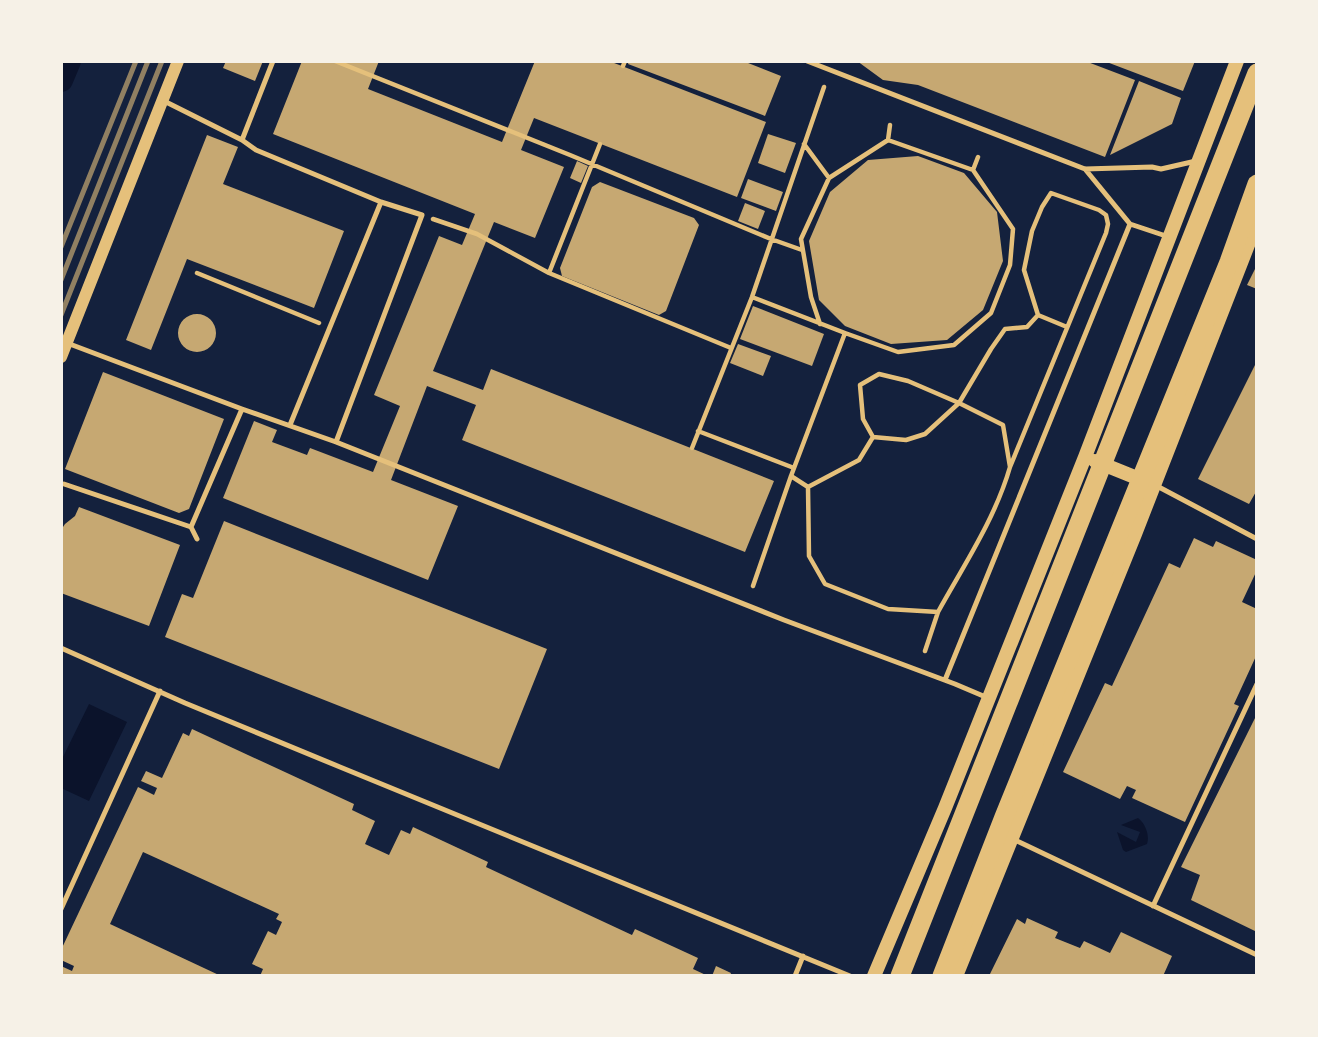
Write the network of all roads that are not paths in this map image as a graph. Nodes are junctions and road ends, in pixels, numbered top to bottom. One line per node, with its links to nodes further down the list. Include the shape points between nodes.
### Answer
1 (178, 61): 6 (street)
2 (273, 61): 7 (lane)
3 (807, 61): 9 (lane)
4 (1237, 61): 8 (main road)
5 (1257, 73): 39 (highway)
6 (163, 100): 7 (lane); 15 (street)
7 (242, 140): 11 (lane)
8 (1199, 160): 9 (lane, via 1161,169); 14 (main road)
9 (1086, 169): 13 (lane)
10 (1257, 184): 40 (highway)
11 (381, 202): 18 (lane); 19 (lane, via 422,215)
12 (1257, 222): 22 (main road)
13 (1130, 223): 14 (lane); 27 (lane)
14 (1169, 237): 20 (main road)
15 (67, 343): 16 (street); 17 (lane)
16 (61, 357)
17 (242, 409): 18 (lane); 23 (lane)
18 (290, 425): 19 (lane)
19 (336, 442): 27 (lane)
20 (1085, 457): 22 (main road); 30 (main road)
21 (64, 484): 23 (lane)
22 (1155, 485): 25 (lane); 31 (main road)
23 (191, 527): 24 (lane)
24 (198, 539)
25 (1257, 540)
26 (61, 648): 29 (lane)
27 (945, 680): 30 (lane)
28 (1257, 684): 32 (lane)
29 (160, 691): 33 (lane); 35 (lane)
30 (988, 698): 38 (main road)
31 (1012, 838): 32 (lane); 41 (main road)
32 (1153, 906): 34 (lane)
33 (61, 909)
34 (1257, 955)
35 (803, 956): 36 (lane); 37 (lane)
36 (795, 976)
37 (850, 976)
38 (874, 976)
39 (900, 976)
40 (942, 976)
41 (956, 976)

